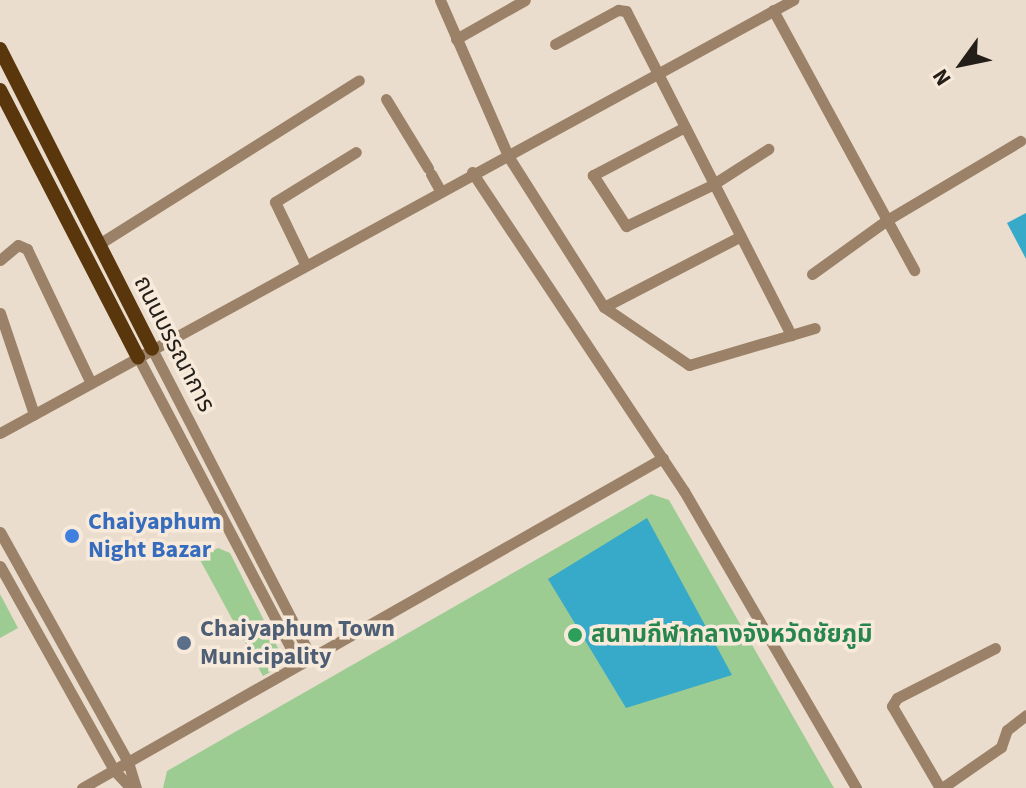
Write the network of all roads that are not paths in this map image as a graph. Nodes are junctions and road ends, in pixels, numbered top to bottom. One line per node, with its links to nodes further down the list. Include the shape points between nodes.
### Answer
1 (440, 0): 5 (street)
2 (525, 0): 5 (street)
3 (793, 0): 4 (street)
4 (773, 10): 8 (street); 21 (street)
5 (456, 39): 17 (street)
6 (555, 44): 8 (street, via 622,9)
7 (0, 49): 10 (main road, ถนนบรรณาการ)
8 (657, 75): 13 (street); 17 (street)
9 (359, 80): 23 (street)
10 (18, 85): 11 (street); 23 (main road, ถนนบรรณาการ)
11 (1, 91): 33 (main road, ถนนบรรณาการ)
12 (386, 99): 20 (street)
13 (683, 128): 19 (street); 19 (street, via 593,175 626,226)
14 (1020, 141): 21 (street)
15 (768, 149): 19 (street)
16 (356, 152): 25 (street, via 275,202)
17 (508, 156): 18 (street); 28 (street)
18 (472, 172): 20 (street); 37 (street)
19 (712, 185): 22 (street)
20 (440, 190): 25 (street)
21 (887, 220): 26 (street); 27 (street)
22 (739, 237): 28 (street); 31 (street)
23 (99, 244): 32 (main road, ถนนบรรณาการ)
24 (0, 260): 34 (street, via 18,245 27,249)
25 (305, 264): 32 (street)
26 (914, 270)
27 (812, 274)
28 (604, 307): 31 (street, via 689,365)
29 (0, 313): 35 (street)
30 (815, 328): 31 (street)
31 (791, 335)
32 (152, 349): 33 (street); 41 (street, ถนนบรรณาการ)
33 (138, 357): 34 (street); 42 (street, ถนนบรรณาการ)
34 (91, 383): 35 (street)
35 (34, 414): 36 (street)
36 (0, 433)
37 (663, 458): 41 (street); 48 (street)
38 (0, 532): 44 (street)
39 (0, 566): 45 (street)
40 (995, 648): 49 (street, via 897,698 892,706)
41 (311, 657): 42 (street)
42 (299, 664): 44 (street)
43 (1026, 715): 49 (street, via 1007,730 1001,747)
44 (128, 762): 45 (street); 47 (street)
45 (114, 770): 46 (street); 47 (street)
46 (82, 788)
47 (134, 788)
48 (856, 788)
49 (941, 788)

